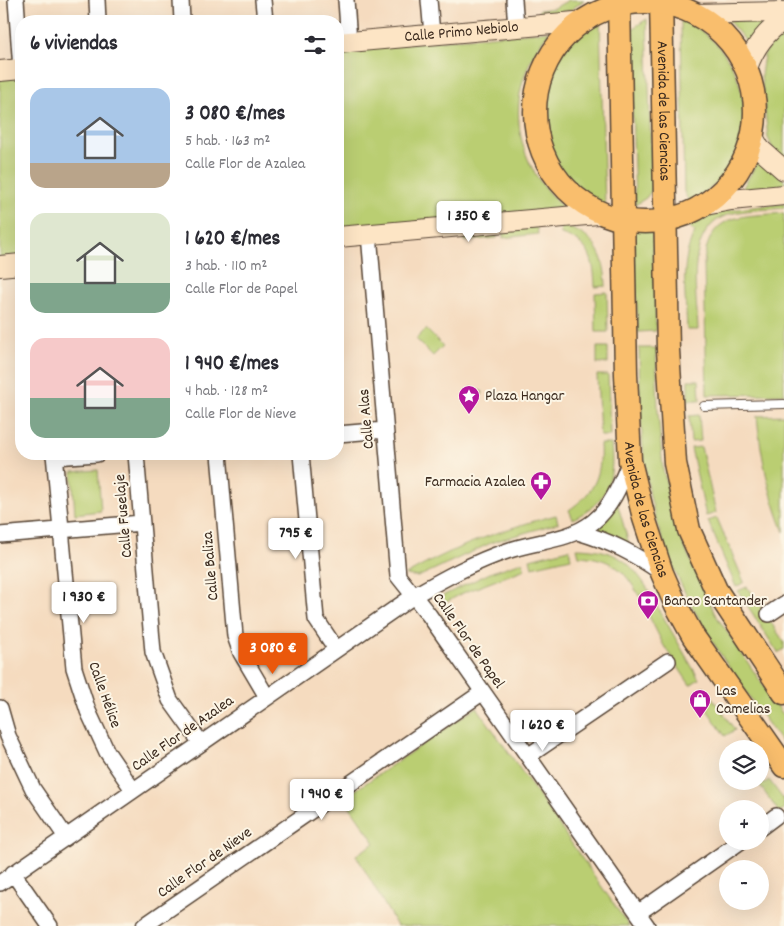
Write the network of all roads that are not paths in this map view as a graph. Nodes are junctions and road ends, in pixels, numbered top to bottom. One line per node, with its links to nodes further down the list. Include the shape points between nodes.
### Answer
1 (16, 0): 12 (street)
2 (96, 0): 13 (street)
3 (180, 0): 14 (street)
4 (263, 0): 15 (street)
5 (346, 0): 19 (street)
6 (429, 0): 20 (street)
7 (514, 0): 18 (street)
8 (661, 2): 9 (main road); 11 (main road); 31 (main road, Avenida de las Ciencias)
9 (619, 4): 17 (main road); 30 (main road, Avenida de las Ciencias)
10 (784, 12): 11 (street)
11 (693, 14): 22 (main road, via 725,36)
12 (17, 15)
13 (97, 15)
14 (181, 15)
15 (264, 15)
16 (784, 20): 22 (street, via 771,28)
17 (586, 21): 18 (street, Calle Primo Nebiolo); 29 (main road, via 564,39 547,62 536,89 534,118 539,146 552,172 570,194)
18 (516, 27): 20 (street, Calle Primo Nebiolo)
19 (344, 28)
20 (432, 34): 21 (street, Calle Primo Nebiolo)
21 (344, 42)
22 (747, 68): 25 (main road, via 756,102)
23 (15, 70): 24 (street)
24 (0, 71)
25 (754, 137): 26 (street, via 760,149); 28 (main road, via 745,161 730,182)
26 (784, 170)
27 (784, 195): 28 (street)
28 (700, 206): 31 (main road)
29 (598, 214): 30 (main road); 32 (street)
30 (623, 219): 31 (main road); 44 (main road, Avenida de las Ciencias)
31 (665, 219): 56 (main road, Avenida de las Ciencias, via 674,462 689,530 716,590)
32 (369, 234): 33 (street); 38 (street, Calle Alas)
33 (344, 236)
34 (15, 265): 35 (street)
35 (0, 266)
36 (784, 404): 37 (lane)
37 (704, 406)
38 (385, 430): 39 (street); 50 (street, Calle Alas, via 398,576)
39 (344, 433)
40 (54, 460): 46 (street, Calle Hélice)
41 (137, 460): 45 (street, Calle Fuselaje)
42 (220, 460): 57 (street, Calle Baliza, via 235,636 241,653)
43 (302, 460): 53 (street, via 316,619)
44 (630, 461): 47 (street, via 613,498 594,521); 49 (main road, Avenida de las Ciencias)
45 (142, 523): 46 (street); 59 (street, Calle Fuselaje, via 153,652 170,700)
46 (61, 530): 48 (street); 62 (street, Calle Hélice, via 74,668 88,711 107,752)
47 (578, 532): 49 (street, via 630,551); 50 (street, Calle Flor de Azalea, via 510,550 466,566)
48 (0, 535)
49 (662, 573): 61 (main road, Avenida de las Ciencias, via 693,636)
50 (414, 595): 53 (street, Calle Flor de Azalea); 55 (street, Calle Flor de Papel)
51 (784, 604): 52 (street)
52 (769, 614)
53 (336, 649): 57 (street, Calle Flor de Azalea)
54 (668, 661): 60 (street)
55 (483, 692): 60 (street, Calle Flor de Papel); 71 (street, Calle Flor de Nieve)
56 (784, 693)
57 (267, 697): 59 (street, Calle Flor de Azalea)
58 (0, 708): 65 (street, via 8,736 33,789)
59 (201, 743): 62 (street, Calle Flor de Azalea)
60 (528, 756): 69 (street, Calle Flor de Papel)
61 (784, 766)
62 (133, 790): 65 (street, Calle Flor de Azalea)
63 (776, 816): 64 (street)
64 (769, 821)
65 (66, 837): 67 (street, Calle Flor de Azalea)
66 (730, 850): 69 (street, Calle Flor de Papel)
67 (13, 873): 68 (street, Calle Flor de Azalea); 70 (street)
68 (0, 882)
69 (643, 920)
70 (50, 926)
71 (144, 926)

